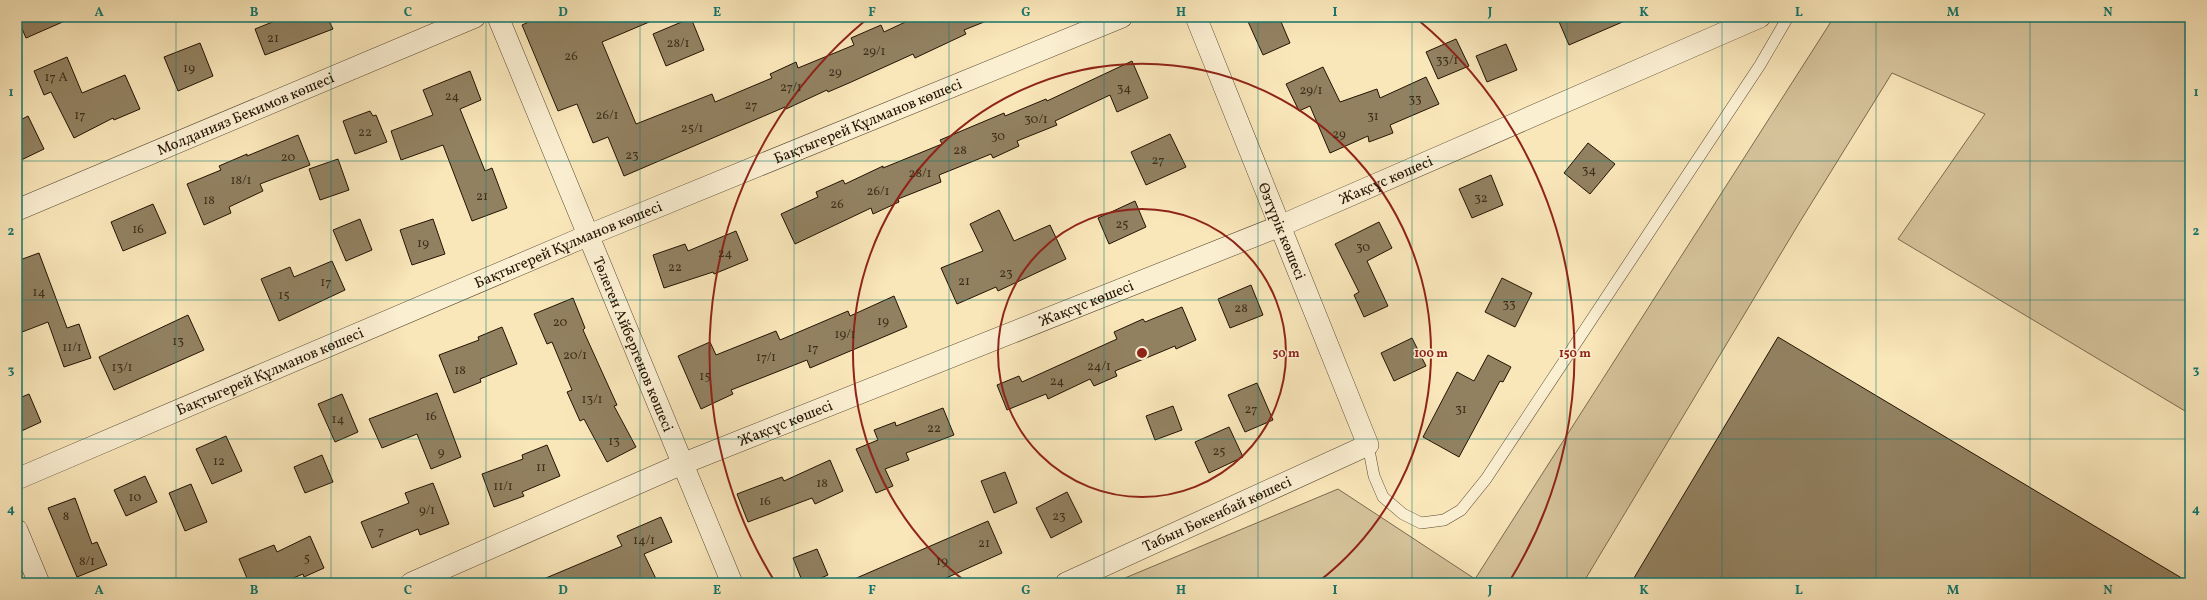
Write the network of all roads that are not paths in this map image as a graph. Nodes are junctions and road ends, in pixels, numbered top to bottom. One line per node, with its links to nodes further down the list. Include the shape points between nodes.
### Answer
1 (475, 17): 7 (street, Молданияз Бекимов көшесі)
2 (498, 17): 9 (street, Төлеген Айбергенов көшесі)
3 (1122, 17): 9 (street, Бақтыгерей Құлманов көшесі)
4 (1196, 17): 8 (street, Өзтүрік көшесі)
5 (1760, 17): 8 (street, Жақсұс көшесі)
6 (1788, 17): 10 (lane, via 1756,72 1521,427 1486,479 1461,510 1444,520 1421,523 1403,514 1383,498 1374,476)
7 (17, 210)
8 (1280, 226): 10 (street, Өзтүрік көшесі); 11 (street, Жақсұс көшесі)
9 (589, 235): 11 (street, Төлеген Айбергенов көшесі); 12 (street, Бақтыгерей Құлманов көшесі)
10 (1368, 445): 17 (street, Табын Бөкенбай көшесі)
11 (682, 464): 15 (street, Жақсұс көшесі); 16 (street, Төлеген Айбергенов көшесі)
12 (17, 479)
13 (17, 530): 14 (street)
14 (39, 583)
15 (410, 583)
16 (732, 583)
17 (1066, 583)

